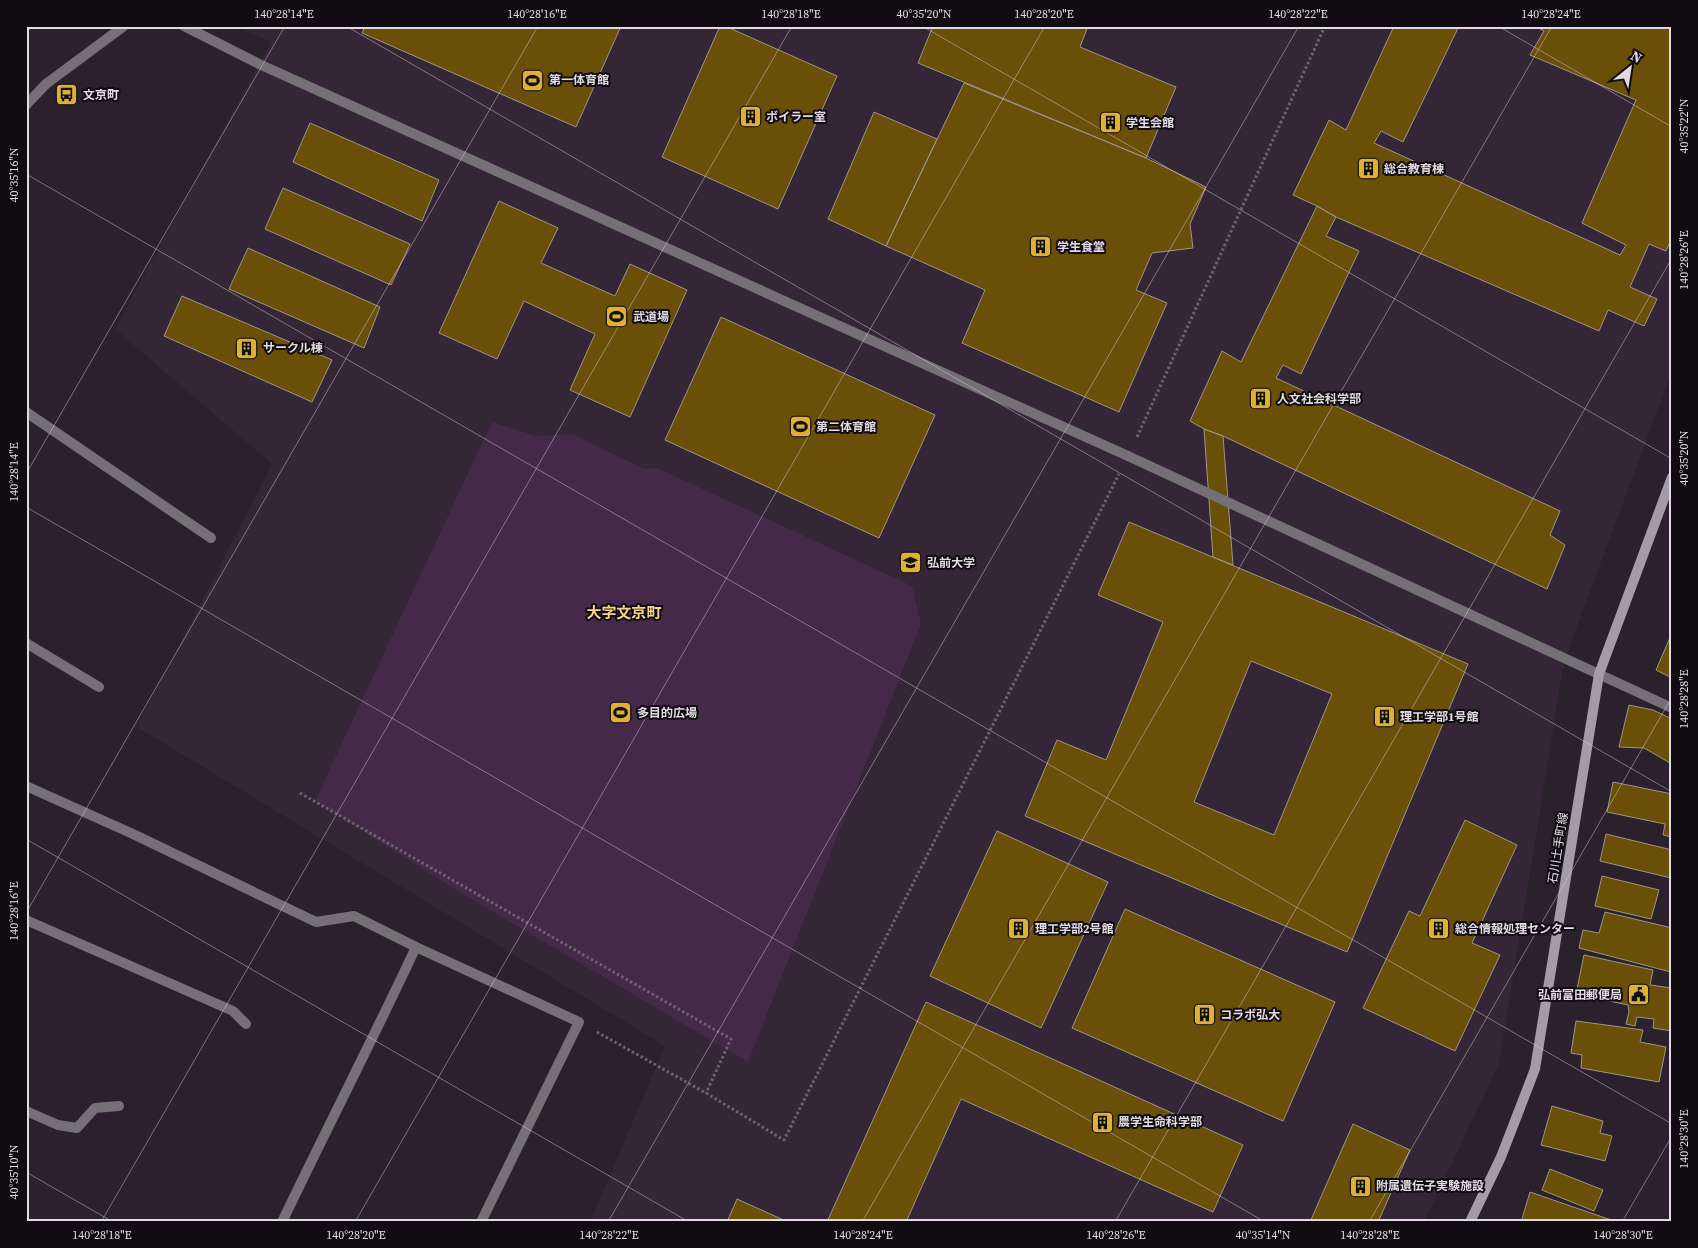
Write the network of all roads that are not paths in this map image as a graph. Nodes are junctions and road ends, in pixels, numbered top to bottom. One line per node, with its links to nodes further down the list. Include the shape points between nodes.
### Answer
1 (124, 26): 3 (street, via 46,84)
2 (184, 26): 8 (street, via 277,72 1128,456)
3 (26, 105)
4 (26, 412): 6 (street)
5 (1672, 477): 8 (main road, 石川土手町線)
6 (211, 538)
7 (26, 643): 9 (street)
8 (1599, 674): 10 (street); 19 (main road, 石川土手町線, via 1535,1069 1501,1157)
9 (99, 687)
10 (1672, 708)
11 (26, 786): 13 (street, via 316,922 354,916)
12 (26, 920): 14 (street, via 233,1011)
13 (416, 947): 17 (street); 18 (street, via 579,1022)
14 (246, 1024)
15 (119, 1106): 16 (street, via 95,1108 77,1128 58,1125)
16 (26, 1111)
17 (282, 1222)
18 (481, 1222)
19 (1470, 1222)

